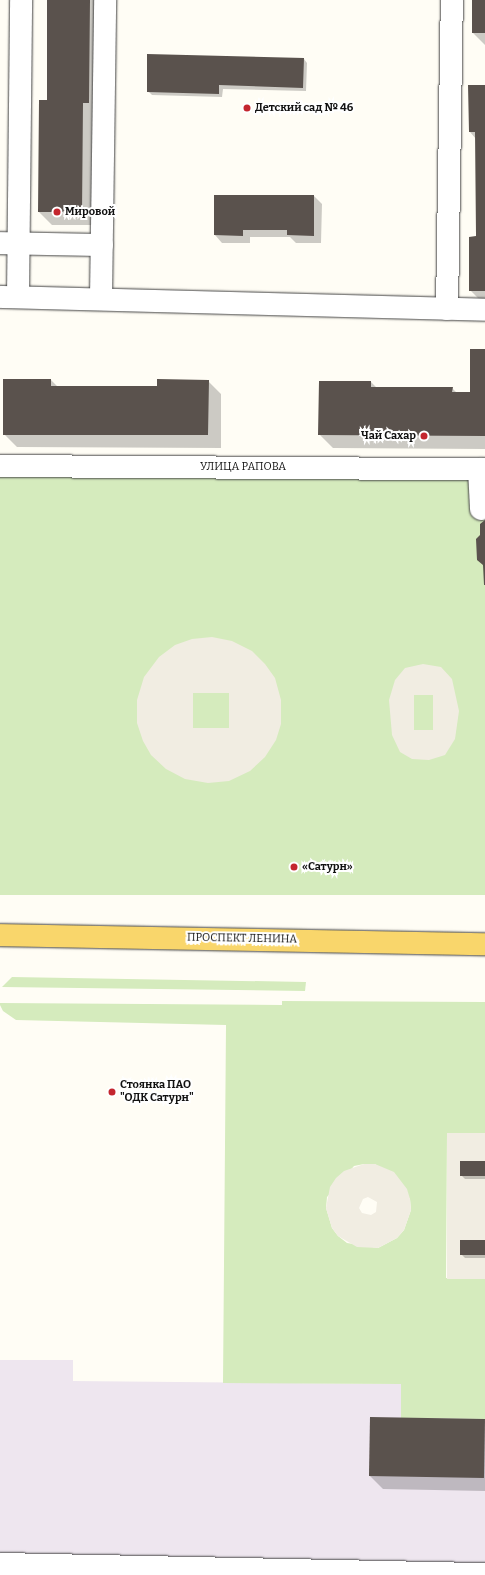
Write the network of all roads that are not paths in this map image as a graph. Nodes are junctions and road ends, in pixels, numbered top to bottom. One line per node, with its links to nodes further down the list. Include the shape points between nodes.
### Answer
1 (21, 0): 4 (street)
2 (105, 0): 5 (street)
3 (452, 0): 8 (street)
4 (10, 244): 5 (street); 6 (street)
5 (102, 245): 7 (street)
6 (9, 297): 7 (street)
7 (101, 300): 8 (street)
8 (447, 309): 9 (street)
9 (485, 310)
10 (0, 466): 11 (street, УЛИЦА РАПОВА)
11 (482, 469): 12 (street)
12 (481, 509)
13 (0, 935): 14 (main road, ПРОСПЕКТ ЛЕНИНА)
14 (485, 944)
15 (0, 1564): 16 (street)
16 (58, 1570): 17 (street)
17 (485, 1574)

